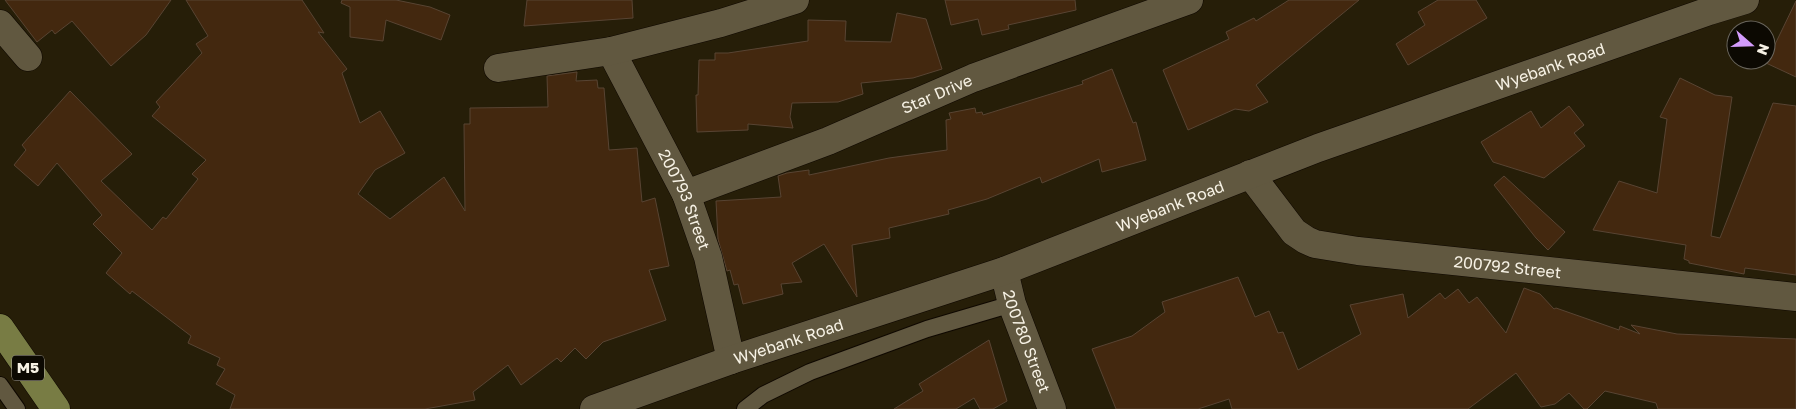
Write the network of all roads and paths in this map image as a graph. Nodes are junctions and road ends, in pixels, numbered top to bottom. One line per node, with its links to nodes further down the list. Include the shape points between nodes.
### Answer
1 (795, 0): 5 (street)
2 (1189, 0): 9 (street, Star Drive, via 973,78 828,142)
3 (1745, 0): 8 (street, Wyebank Road)
4 (0, 24): 6 (street)
5 (611, 51): 7 (street); 9 (street, 200793 Street)
6 (28, 57)
7 (498, 68)
8 (1250, 174): 10 (street, Wyebank Road); 11 (street, 200792 Street, via 1294,232 1315,244)
9 (686, 194): 14 (street, 200793 Street, via 708,257)
10 (1004, 271): 12 (street, 200780 Street); 14 (street, Wyebank Road)
11 (1796, 297)
12 (1012, 304): 16 (lane, via 927,329 810,372 763,394); 20 (street, 200780 Street)
13 (0, 328): 18 (main road, M5)
14 (730, 360): 19 (street, Wyebank Road)
15 (0, 385): 17 (lane)
16 (751, 407)
17 (17, 409)
18 (56, 409)
19 (594, 409)
20 (1052, 409)

